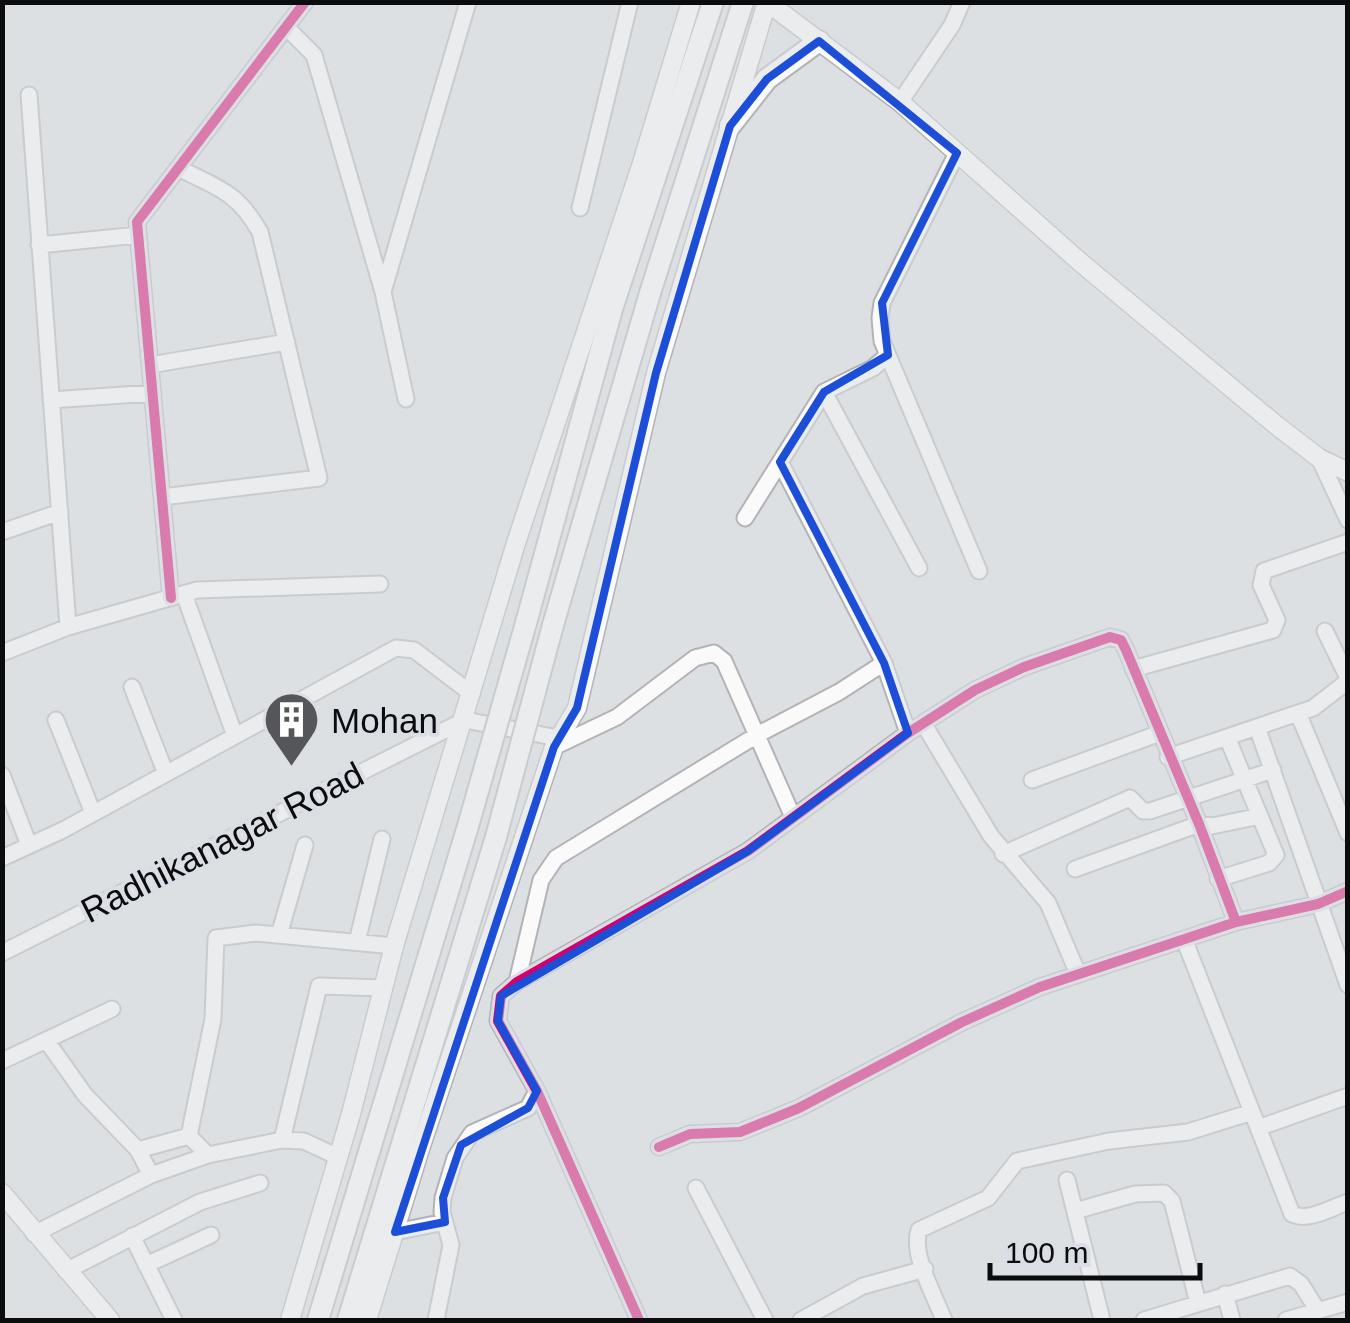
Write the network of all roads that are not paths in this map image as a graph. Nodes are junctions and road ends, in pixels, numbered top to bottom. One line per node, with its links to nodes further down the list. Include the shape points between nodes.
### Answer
1 (305, 2): 9 (street)
2 (468, 2): 19 (street)
3 (630, 2): 16 (street)
4 (691, 2): 47 (main road)
5 (712, 2): 125 (highway, bridge, via 612,309 472,809)
6 (743, 2): 126 (highway, bridge, via 650,293 490,856)
7 (767, 2): 10 (main road); 13 (main road)
8 (962, 2): 12 (street)
9 (286, 28): 15 (street); 19 (street, via 314,55)
10 (819, 41): 12 (main road); 13 (highway, via 768,79)
11 (30, 95): 18 (street)
12 (900, 102): 14 (main road)
13 (730, 126): 58 (main road, via 656,372 577,708)
14 (957, 153): 21 (street, via 882,303); 27 (main road, via 1186,352)
15 (180, 169): 17 (street, via 137,222); 20 (street, via 245,205 260,232)
16 (580, 208)
17 (138, 235): 18 (street); 22 (street)
18 (40, 246): 26 (street)
19 (384, 292): 25 (street)
20 (287, 342): 22 (street); 30 (street, via 319,478)
21 (888, 355): 23 (street); 37 (street)
22 (150, 365): 24 (street)
23 (824, 392): 28 (street); 36 (street)
24 (153, 393): 26 (street); 30 (street)
25 (406, 399)
26 (51, 400): 31 (street)
27 (1320, 458): 29 (main road); 33 (street)
28 (780, 462): 32 (street); 43 (street)
29 (1348, 472)
30 (162, 497): 39 (street)
31 (60, 512): 34 (street); 40 (street)
32 (745, 518)
33 (1348, 520)
34 (2, 532)
35 (1348, 542): 44 (street, via 1264,571 1261,585 1276,620 1273,630)
36 (919, 568)
37 (979, 570)
38 (380, 584): 39 (street)
39 (178, 596): 40 (street); 55 (street)
40 (68, 627): 42 (street)
41 (1326, 631): 45 (street)
42 (2, 653)
43 (884, 663): 53 (street); 56 (street)
44 (1132, 669): 51 (street, via 1120,640 1100,638 976,690); 54 (street)
45 (1348, 680): 48 (street)
46 (132, 687): 61 (street)
47 (472, 694): 50 (main road); 55 (street, via 414,650 396,648)
48 (1298, 713): 52 (street); 70 (street)
49 (56, 720): 66 (street)
50 (464, 720): 58 (street); 84 (main road); 85 (street, Radhikanagar Road)
51 (924, 723): 53 (street); 74 (street)
52 (1257, 726): 57 (street); 60 (street)
53 (908, 733): 68 (street)
54 (1160, 733): 59 (street); 64 (street)
55 (235, 736): 61 (street)
56 (757, 736): 58 (street, via 724,662 706,653 617,717); 68 (street); 87 (street, via 556,858 541,880)
57 (1227, 736): 59 (street); 63 (street)
58 (556, 743): 111 (main road)
59 (1168, 756): 65 (street)
60 (1273, 770): 63 (street); 79 (street)
61 (166, 774): 66 (street)
62 (2, 775): 72 (street)
63 (1245, 779): 65 (street); 67 (street)
64 (1032, 780)
65 (1185, 798): 69 (street); 74 (street, via 1143,811 1130,798)
66 (93, 813): 72 (street)
67 (1260, 816): 69 (street); 77 (street, via 1275,859)
68 (793, 817): 87 (street, via 748,851)
69 (1198, 824): 76 (street); 77 (street)
70 (1348, 833)
71 (382, 839): 83 (street)
72 (30, 845): 75 (street)
73 (304, 845): 81 (street)
74 (1003, 854): 86 (street, via 1048,903)
75 (2, 858)
76 (1075, 870)
77 (1218, 879): 80 (street)
78 (1348, 891): 79 (street)
79 (1318, 904): 80 (street); 88 (street)
80 (1236, 922): 82 (street)
81 (279, 936): 83 (street); 97 (street, via 216,938 213,1019)
82 (1184, 939): 86 (street); 95 (street)
83 (357, 942): 84 (street)
84 (394, 946): 89 (main road)
85 (2, 952)
86 (1078, 974): 99 (street, via 986,1010 799,1108 740,1132 690,1134)
87 (517, 982): 93 (street, via 501,996 498,1021)
88 (1348, 986)
89 (384, 988): 98 (street, via 320,986); 102 (main road)
90 (112, 1009): 91 (street)
91 (46, 1040): 92 (street); 100 (street)
92 (2, 1060)
93 (537, 1090): 110 (street, via 528,1108 472,1133 461,1145 443,1198); 129 (street)
94 (1348, 1096): 96 (street)
95 (1252, 1112): 96 (street); 116 (street, via 1188,1132 1017,1161 988,1198 919,1230 915,1252)
96 (1258, 1128): 108 (street, via 1292,1214 1311,1216)
97 (189, 1136): 100 (street); 101 (street)
98 (282, 1140): 101 (street); 102 (street, via 304,1141)
99 (659, 1147)
100 (138, 1150): 103 (street)
101 (208, 1156): 103 (street)
102 (338, 1157): 124 (main road)
103 (151, 1175): 112 (street)
104 (1067, 1180): 109 (street)
105 (260, 1183): 114 (street, via 200,1202)
106 (696, 1188): 130 (street)
107 (2, 1193): 112 (main road)
108 (1348, 1202)
109 (1075, 1211): 120 (street, via 1164,1193 1172,1200); 133 (street)
110 (445, 1222): 111 (street); 128 (street, via 450,1258)
111 (394, 1232): 127 (main road)
112 (34, 1234): 117 (main road)
113 (211, 1235): 115 (street)
114 (132, 1236): 115 (street); 117 (street)
115 (146, 1265): 123 (street)
116 (925, 1269): 131 (street, via 863,1286); 132 (street)
117 (66, 1271): 122 (main road)
118 (1225, 1294): 120 (street); 121 (street, via 1290,1276); 135 (street)
119 (1348, 1302): 121 (street)
120 (1198, 1303): 134 (street)
121 (1318, 1310): 136 (street)
122 (110, 1320)
123 (174, 1320)
124 (290, 1320)
125 (318, 1320)
126 (348, 1320)
127 (367, 1320)
128 (436, 1320)
129 (640, 1320)
130 (765, 1320)
131 (800, 1320)
132 (944, 1320)
133 (1102, 1320)
134 (1144, 1320)
135 (1232, 1320)
136 (1286, 1320)

